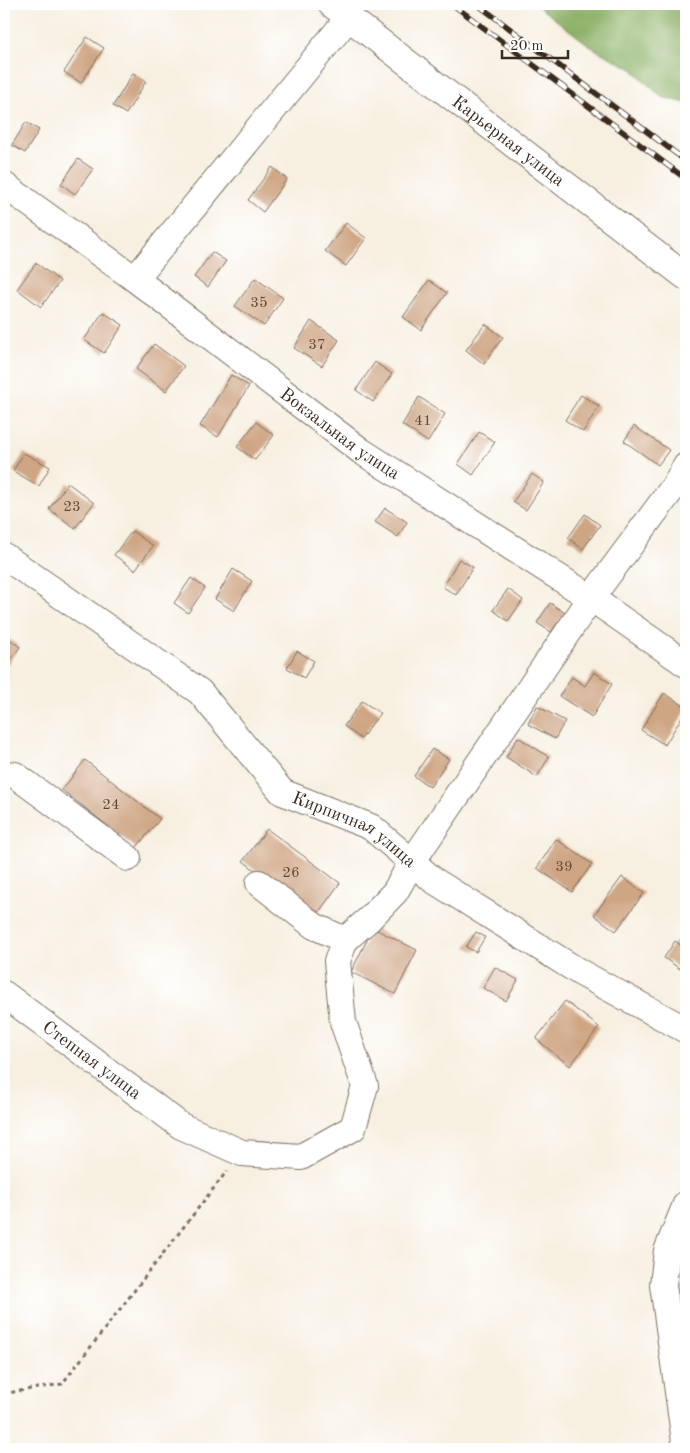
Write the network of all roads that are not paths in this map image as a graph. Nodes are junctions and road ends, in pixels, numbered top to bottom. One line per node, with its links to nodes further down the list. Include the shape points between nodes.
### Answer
1 (340, 10): 3 (street, Карьерная улица); 4 (street)
2 (4, 185): 4 (street, Вокзальная улица)
3 (686, 277)
4 (135, 279): 7 (street, Вокзальная улица, via 361,450)
5 (686, 466): 7 (street)
6 (4, 556): 11 (street, Кирпичная улица, via 200,692 282,792 371,827)
7 (591, 598): 8 (street, Вокзальная улица); 11 (street)
8 (686, 664)
9 (4, 774): 10 (street, via 15,775)
10 (128, 858)
11 (412, 862): 13 (street, via 395,892); 15 (street, Кирпичная улица, via 433,880 581,973)
12 (259, 882): 13 (street, via 314,926)
13 (345, 940): 14 (street, Степная улица, via 337,961 343,1022 365,1086 353,1128 301,1157 242,1153 181,1126)
14 (4, 994)
15 (686, 1030)
16 (686, 1204): 17 (street, via 667,1251 663,1285)
17 (686, 1449)

